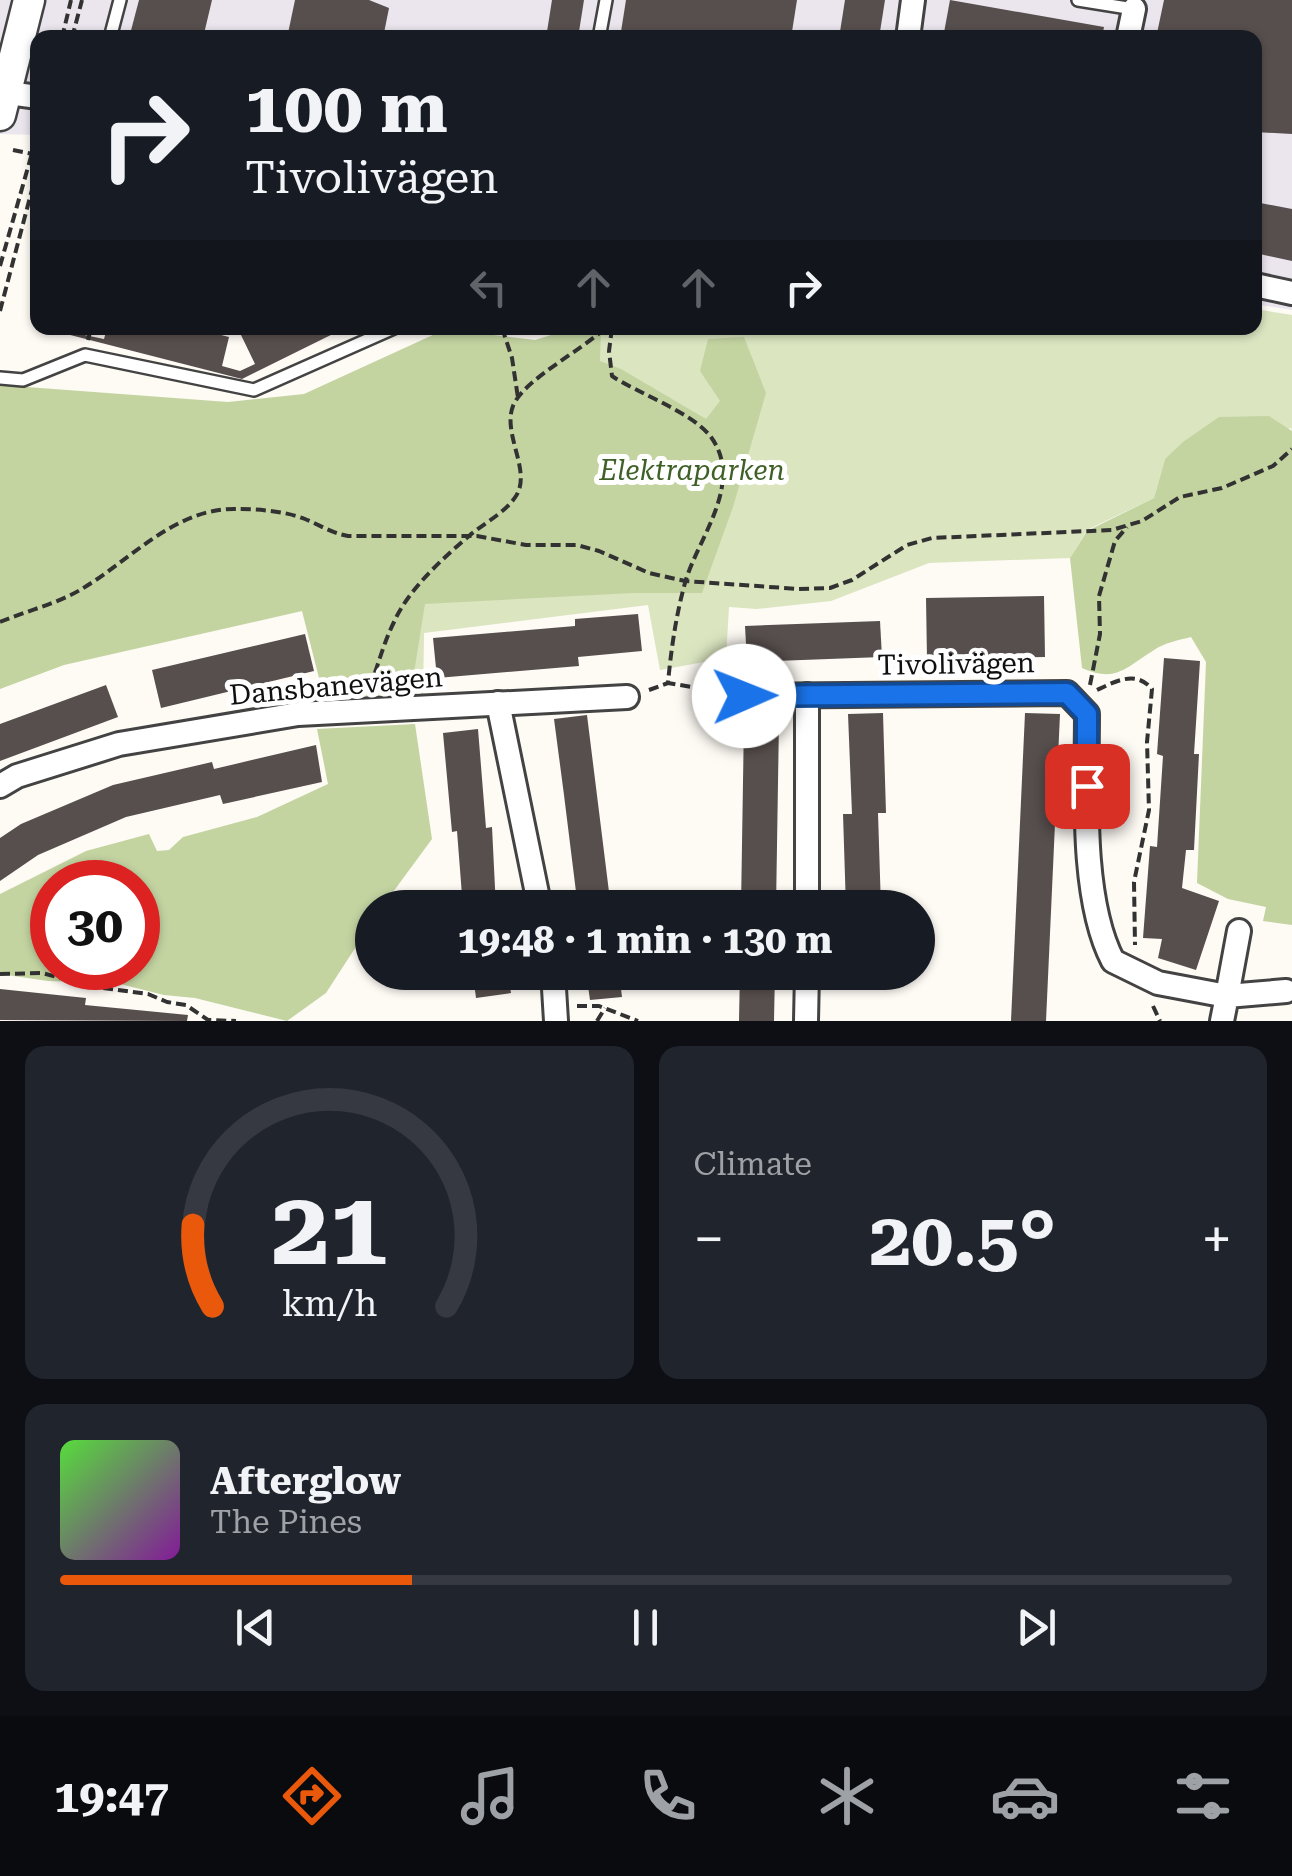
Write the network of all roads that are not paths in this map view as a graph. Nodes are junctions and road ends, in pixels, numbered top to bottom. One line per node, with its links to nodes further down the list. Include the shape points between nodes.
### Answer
1 (29, 0): 12 (street)
2 (120, 0): 7 (lane)
3 (606, 0): 8 (lane)
4 (913, 0): 9 (street)
5 (1078, 0): 6 (lane)
6 (1134, 9): 10 (street)
7 (112, 30)
8 (601, 30)
9 (909, 30)
10 (1130, 30)
11 (30, 98): 12 (street)
12 (2, 100)
13 (1262, 286): 14 (street)
14 (1288, 290)
15 (378, 335): 16 (lane, via 254,390 84,355 23,380)
16 (0, 378)
17 (807, 695): 18 (street, Tivolivägen); 23 (street); 27 (street, Tivolivägen, via 1067,693 1087,714 1095,921 1112,961 1158,982)
18 (744, 696)
19 (627, 697): 20 (street, Dansbanevägen)
20 (498, 703): 21 (street, Dansbanevägen, via 298,714 119,744); 22 (street)
21 (0, 786)
22 (536, 890)
23 (806, 890)
24 (1240, 932): 27 (street)
25 (806, 990): 28 (street)
26 (1290, 990): 27 (street)
27 (1227, 996): 29 (street)
28 (806, 1021)
29 (1222, 1021)

